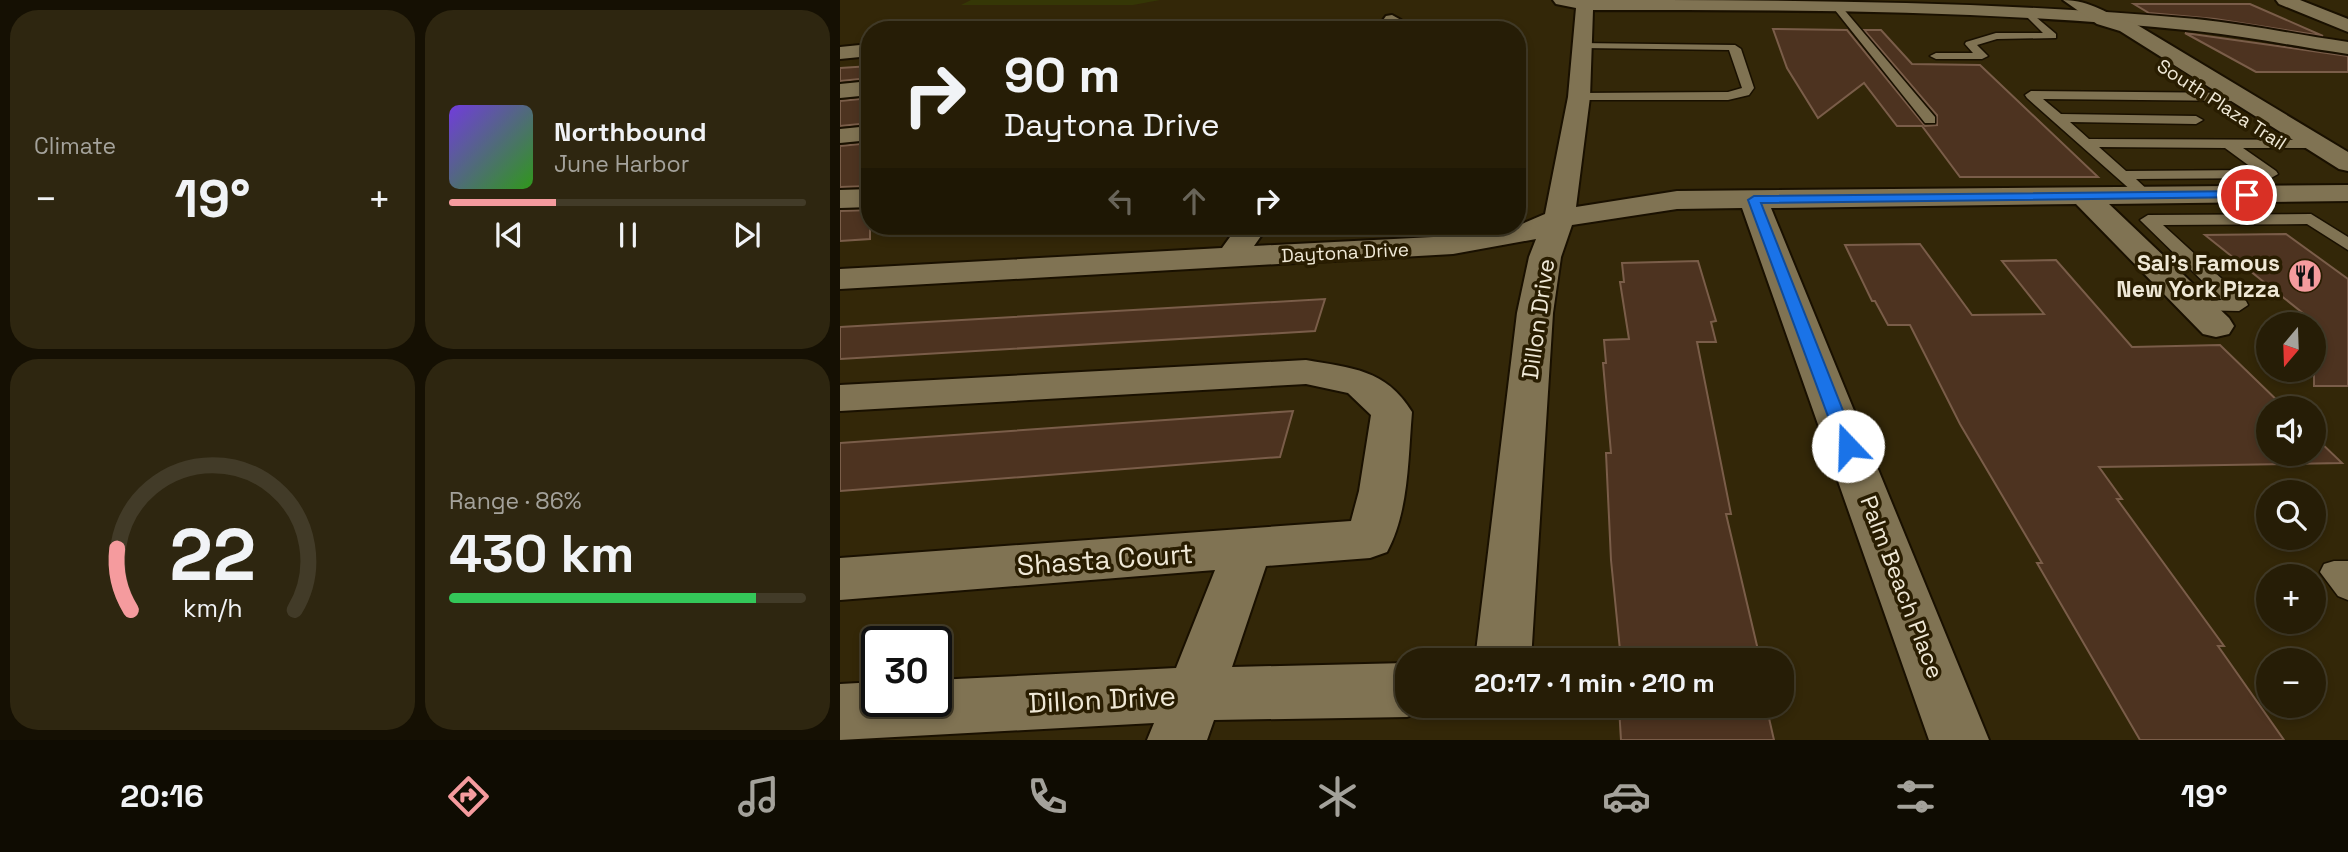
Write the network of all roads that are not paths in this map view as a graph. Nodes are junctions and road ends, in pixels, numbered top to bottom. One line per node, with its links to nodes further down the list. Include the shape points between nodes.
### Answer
1 (2072, 0): 10 (street, South Plaza Trail)
2 (2285, 0): 6 (street)
3 (1574, 2): 4 (street); 12 (street, Dillon Drive)
4 (1764, 3): 5 (street)
5 (1807, 4): 7 (street)
6 (2303, 7): 8 (street); 11 (street)
7 (1838, 8): 9 (street); 24 (lane)
8 (2348, 9)
9 (2030, 15): 10 (street); 16 (lane, via 2052,36 1996,36 1970,44 1982,56)
10 (2103, 20): 13 (street, via 2222,28); 20 (street, South Plaza Trail, via 2103,27); 22 (street, South Plaza Trail, via 2127,27)
11 (2348, 26)
12 (1583, 45): 21 (street, Dillon Drive); 21 (lane, via 1731,47 1748,88 1728,96)
13 (2348, 48)
14 (861, 51): 15 (street)
15 (840, 53)
16 (1936, 56)
17 (861, 90): 18 (street)
18 (840, 91)
19 (2163, 96): 20 (lane); 23 (lane, via 2031,95); 25 (lane)
20 (2210, 96): 22 (lane); 30 (street, South Plaza Trail)
21 (1578, 97): 41 (street, Dillon Drive)
22 (2240, 97): 31 (street, South Plaza Trail)
23 (2057, 118): 25 (lane); 28 (lane)
24 (1930, 120)
25 (2196, 120): 29 (lane)
26 (861, 134): 27 (street)
27 (840, 136)
28 (2085, 143): 29 (lane); 33 (lane)
29 (2228, 144): 30 (lane); 33 (lane, via 2271,174)
30 (2284, 144): 31 (lane); 34 (street, South Plaza Trail)
31 (2317, 144): 32 (street, South Plaza Trail)
32 (2348, 163)
33 (2123, 175): 36 (lane)
34 (2348, 186)
35 (2348, 193): 36 (street, Daytona Drive)
36 (2146, 196): 37 (street, Daytona Drive)
37 (2085, 197): 40 (street, Daytona Drive); 46 (street)
38 (861, 198): 39 (street)
39 (840, 199)
40 (1754, 200): 41 (street, Daytona Drive, via 1647,202); 60 (street, Palm Beach Place)
41 (1559, 219): 42 (street, Daytona Drive); 56 (street, Dillon Drive, via 1545,257 1535,313)
42 (1526, 232)
43 (2163, 234): 46 (lane); 47 (lane, via 2148,220 2311,219); 50 (lane, via 2239,305)
44 (1247, 235): 48 (street)
45 (1510, 235): 48 (street, Daytona Drive, via 1453,245)
46 (2124, 235): 50 (street)
47 (2348, 245)
48 (1230, 259): 49 (street, Daytona Drive)
49 (840, 279)
50 (2206, 316)
51 (840, 398): 52 (street, Shasta Court, via 1306,372 1361,383 1392,411 1382,491 1370,539)
52 (1248, 548): 54 (street, Shasta Court); 59 (street)
53 (2348, 572): 55 (lane, via 2334,572)
54 (840, 579)
55 (2348, 588)
56 (1504, 648)
57 (1395, 691): 59 (street, Dillon Drive)
58 (840, 712): 59 (street, Dillon Drive)
59 (1186, 717)
60 (1959, 740)

